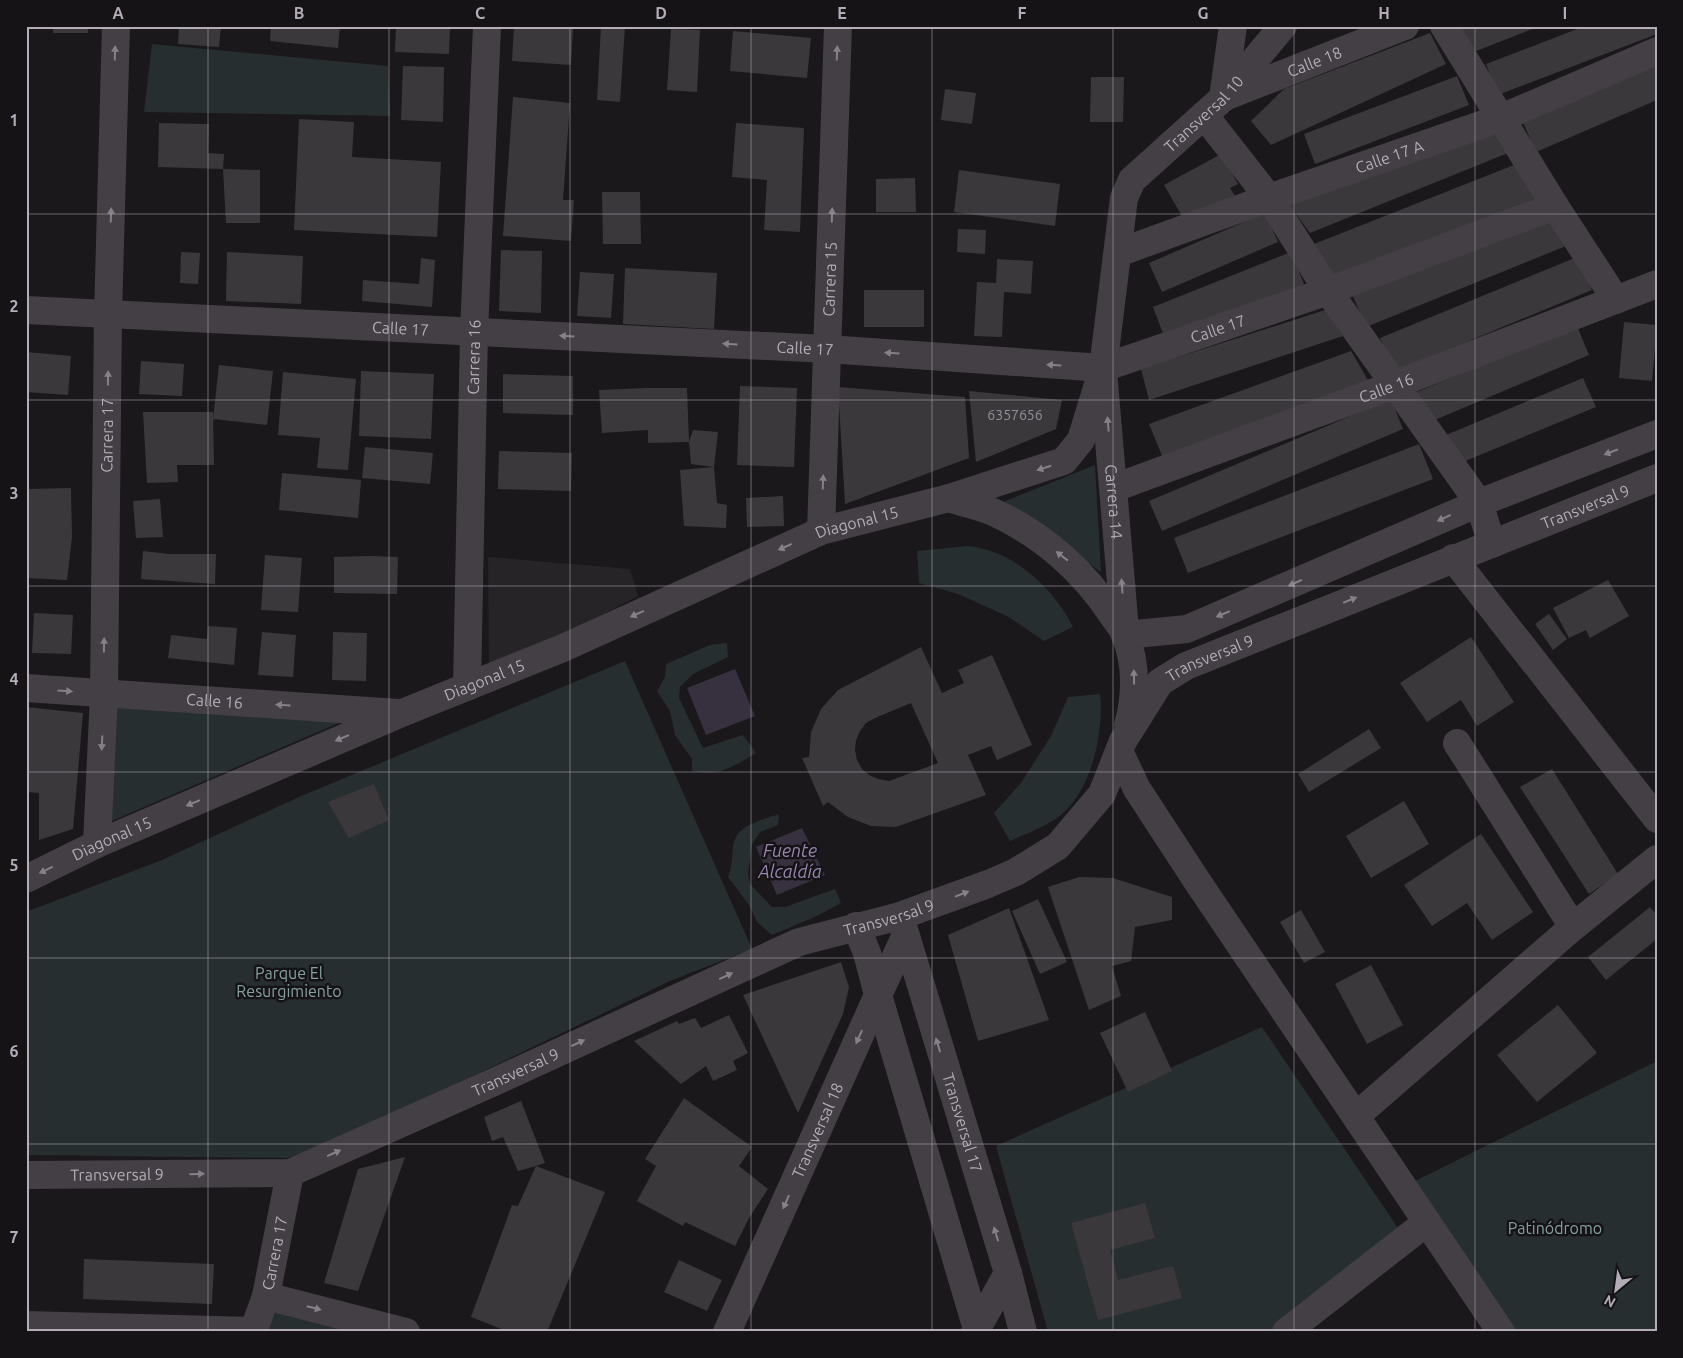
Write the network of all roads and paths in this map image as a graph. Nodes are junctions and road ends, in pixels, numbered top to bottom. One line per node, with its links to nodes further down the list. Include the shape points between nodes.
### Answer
1 (116, 26): 19 (street, Carrera 17, one-way to 1)
2 (487, 26): 20 (street, Carrera 16)
3 (838, 26): 21 (street, Carrera 15, one-way to 3)
4 (1233, 26): 9 (street)
5 (1283, 26): 9 (street, Transversal 10)
6 (1405, 26): 9 (street, Calle 18)
7 (1444, 26): 10 (street)
8 (1657, 51): 10 (street, Calle 17 A)
9 (1214, 106): 11 (street, Transversal 10, via 1132,180); 12 (street)
10 (1501, 118): 12 (street, Calle 17 A); 13 (street)
11 (1124, 198): 14 (street, Carrera 14)
12 (1269, 198): 14 (street, Calle 17 A); 16 (street)
13 (1555, 206): 16 (street, Calle 17); 17 (street)
14 (1118, 253): 22 (street, Carrera 14)
15 (1657, 284): 17 (street, Calle 16)
16 (1328, 291): 22 (street, Calle 17); 23 (street)
17 (1616, 300): 23 (street, Calle 16)
18 (26, 310): 19 (street, Calle 17)
19 (108, 314): 20 (street, Calle 17); 35 (street, Carrera 17, one-way to 19)
20 (474, 332): 21 (street, Calle 17, one-way to 20); 34 (street, Carrera 16)
21 (827, 349): 22 (street, Calle 17, one-way to 21); 29 (street, Carrera 15, one-way to 21)
22 (1103, 368): 26 (street, Carrera 14, one-way to 22); 27 (street, Carrera 14, one-way to 27, via 1081,440 1064,461)
23 (1394, 385): 26 (street, Calle 16); 28 (street)
24 (1657, 434): 28 (street, one-way to 28)
25 (1657, 478): 30 (street, Transversal 9)
26 (1114, 488): 32 (street, Carrera 14, one-way to 26)
27 (949, 498): 29 (street, Diagonal 15); 32 (street, one-way to 27, via 1101,596 1076,569 1033,534 993,512)
28 (1479, 503): 30 (street); 32 (street, one-way to 32, via 1187,629)
29 (821, 531): 34 (street, Diagonal 15, one-way to 34)
30 (1492, 544): 31 (street, Transversal 9)
31 (1453, 558): 38 (street, Transversal 9, one-way to 31, via 1160,682 1186,666); 39 (street)
32 (1125, 635): 38 (street, one-way to 32, via 1134,706 1134,670)
33 (26, 688): 35 (street, Calle 16, one-way to 35)
34 (467, 688): 36 (street, Diagonal 15)
35 (104, 694): 36 (street, Calle 16, one-way to 35); 40 (street, Carrera 17, one-way to 40)
36 (402, 713): 40 (street, Diagonal 15, one-way to 40)
37 (1457, 743): 45 (street)
38 (1121, 746): 44 (street, Transversal 9, one-way to 38, via 1016,872 1058,846 1102,794); 47 (street, via 1137,789)
39 (1657, 819)
40 (97, 844): 42 (street, Diagonal 15, one-way to 42)
41 (1657, 859): 45 (street)
42 (26, 879)
43 (856, 926): 44 (street, Transversal 9); 46 (street); 48 (street, Transversal 9, one-way to 43, via 799,942)
44 (902, 927): 46 (street, Transversal 18); 51 (street, Transversal 17, one-way to 44)
45 (1573, 927): 47 (street)
46 (878, 995): 54 (street); 57 (street, Transversal 18, one-way to 57)
47 (1356, 1116): 50 (street)
48 (290, 1172): 49 (street, Transversal 9, one-way to 48); 52 (street, Carrera 17)
49 (26, 1175)
50 (1427, 1222): 59 (street); 60 (street)
51 (1008, 1274): 54 (street); 58 (street, Transversal 17)
52 (266, 1296): 55 (street, Carrera 17); 56 (street, one-way to 56)
53 (26, 1325): 55 (street)
54 (976, 1330)
55 (253, 1331)
56 (406, 1332)
57 (728, 1332)
58 (1023, 1332)
59 (1286, 1332)
60 (1501, 1332)

